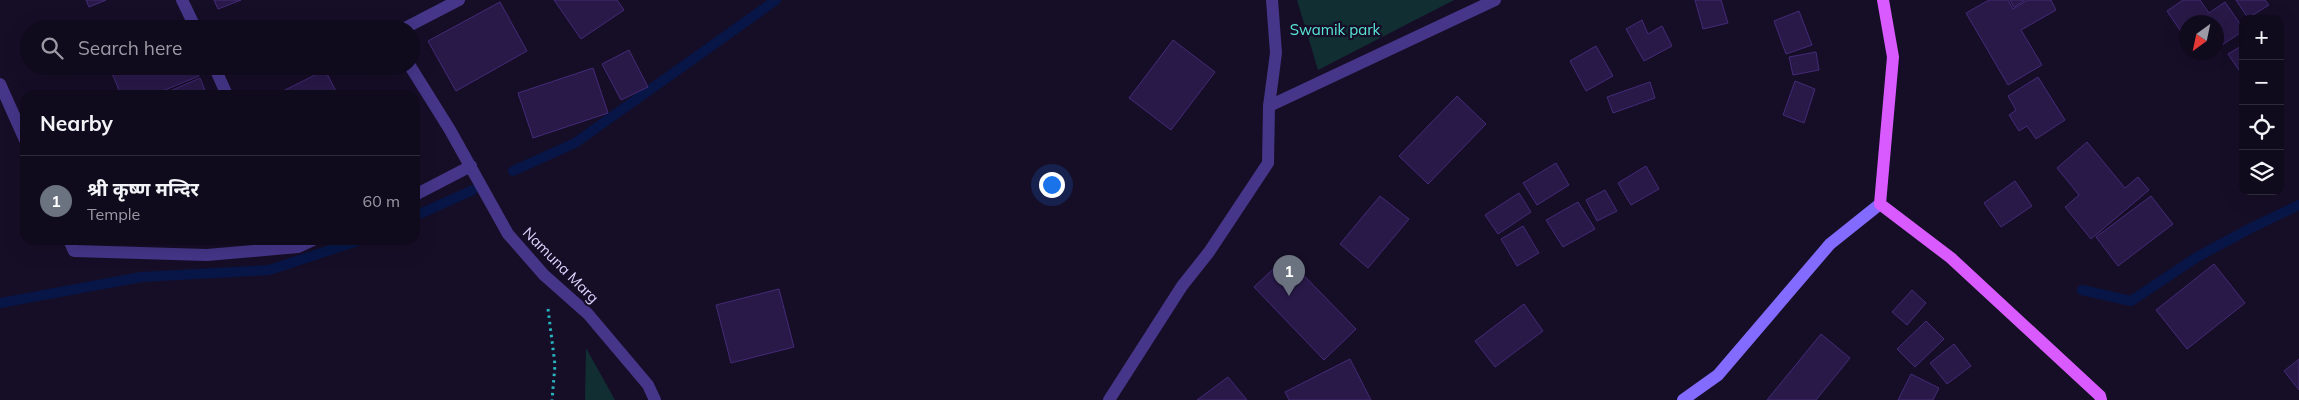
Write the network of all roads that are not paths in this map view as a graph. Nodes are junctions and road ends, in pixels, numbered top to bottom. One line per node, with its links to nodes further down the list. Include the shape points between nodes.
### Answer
1 (182, 0): 6 (street)
2 (459, 0): 7 (street)
3 (1272, 0): 12 (street, via 1276,53)
4 (1495, 0): 12 (street)
5 (1883, 0): 16 (main road, via 1893,57)
6 (192, 20)
7 (420, 20)
8 (218, 75): 11 (street)
9 (415, 75): 14 (street, Namuna Marg)
10 (0, 84): 13 (street)
11 (226, 90)
12 (1269, 106): 20 (street, via 1268,163 1182,286)
13 (20, 129)
14 (471, 166): 15 (street); 19 (street, Namuna Marg, via 508,234 544,275 588,314 648,385)
15 (420, 192)
16 (1880, 204): 21 (main road, via 1830,244 1718,376); 22 (main road, via 1951,258)
17 (281, 245): 18 (street, via 207,255)
18 (72, 246)
19 (656, 400)
20 (1109, 400)
21 (1683, 400)
22 (2101, 400)

